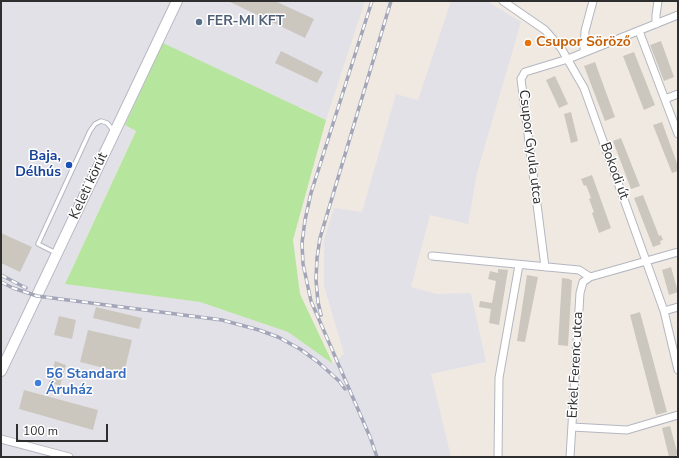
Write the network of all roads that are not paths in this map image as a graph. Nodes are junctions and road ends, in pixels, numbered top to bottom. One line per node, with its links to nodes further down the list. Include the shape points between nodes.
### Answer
1 (177, 1): 12 (main road, Keleti körút)
2 (503, 1): 9 (street, Bokodi út, via 544,30)
3 (593, 1): 8 (street, via 585,31)
4 (658, 1): 6 (street)
5 (678, 15): 6 (street, Csupor Gyula utca)
6 (656, 24): 7 (street, Csupor Gyula utca)
7 (639, 31): 8 (street, Csupor Gyula utca); 11 (street)
8 (584, 52): 9 (street, Csupor Gyula utca)
9 (568, 59): 17 (street, Bokodi út, via 584,88); 19 (street, Csupor Gyula utca, via 525,72 521,79)
10 (678, 94): 11 (street)
11 (665, 99): 13 (street)
12 (114, 132): 15 (main road, Keleti körút); 15 (lane, via 101,121 90,131 38,244)
13 (678, 134)
14 (678, 252): 17 (street)
15 (57, 254): 24 (main road, Keleti körút)
16 (432, 256): 18 (street)
17 (646, 261): 20 (street); 22 (street, Bokodi út)
18 (519, 265): 19 (street); 29 (street, via 499,378)
19 (545, 267): 20 (street, via 578,270)
20 (590, 277): 26 (street, Erkel Ferenc utca, via 583,282 580,293)
21 (678, 307): 22 (street)
22 (664, 311): 23 (street, Bokodi út)
23 (678, 370)
24 (1, 371)
25 (678, 415): 26 (street, via 627,430)
26 (572, 427): 30 (street, Erkel Ferenc utca)
27 (1, 439): 28 (street)
28 (70, 457)
29 (498, 457)
30 (570, 457)

